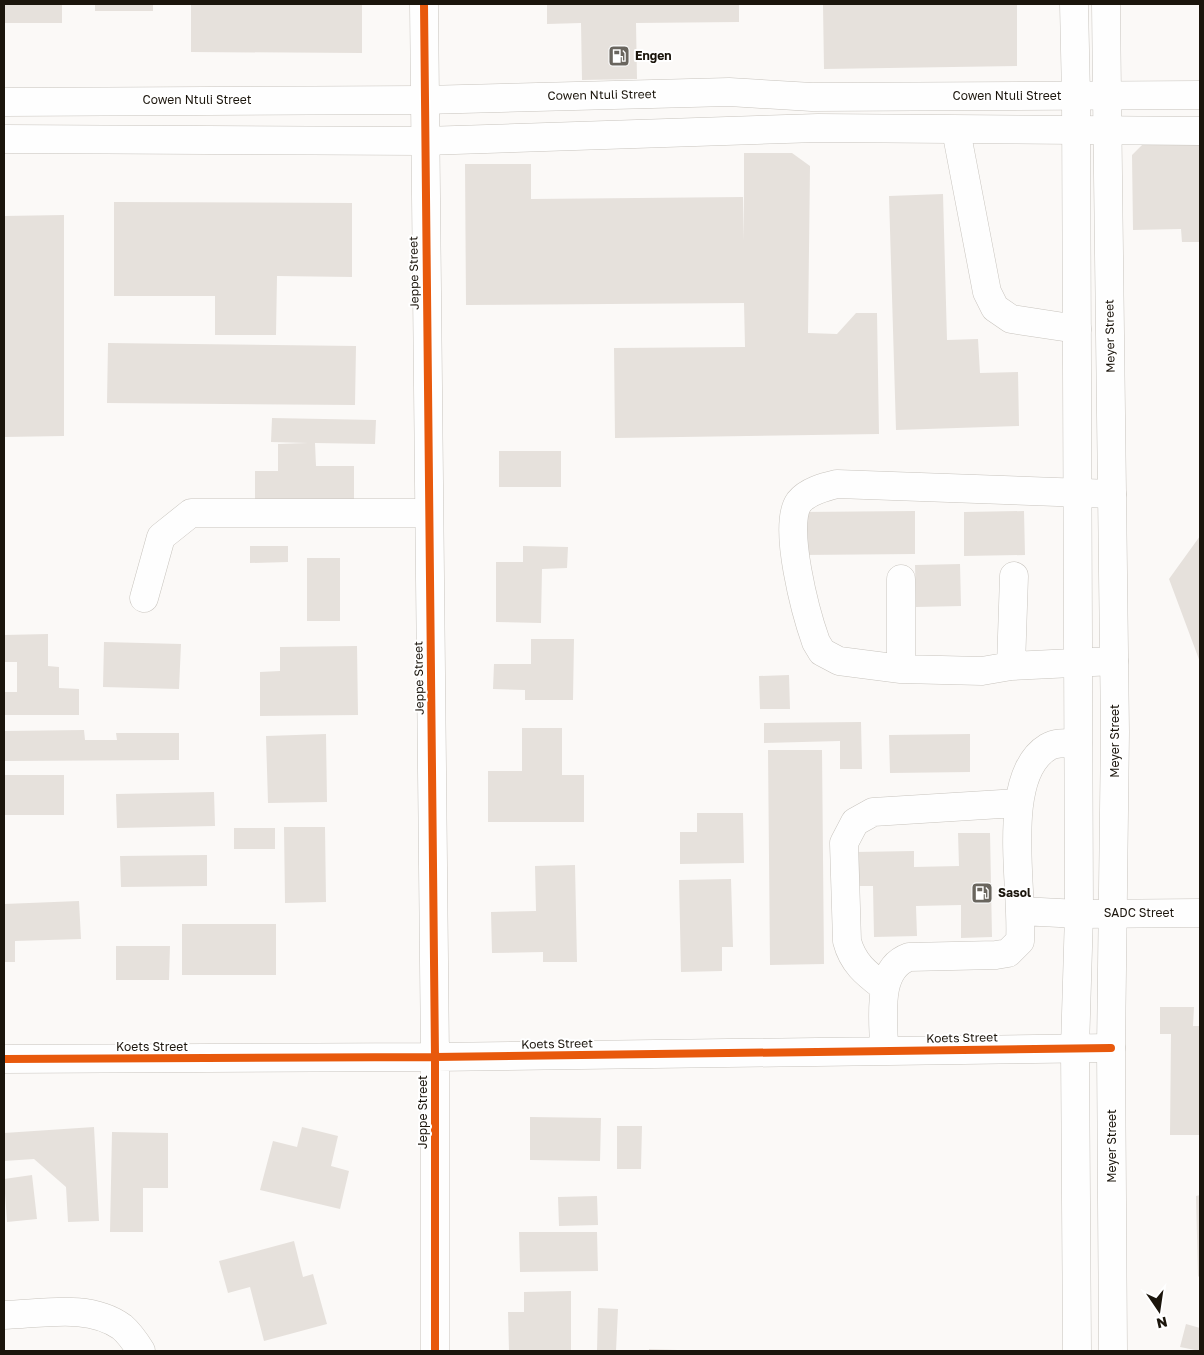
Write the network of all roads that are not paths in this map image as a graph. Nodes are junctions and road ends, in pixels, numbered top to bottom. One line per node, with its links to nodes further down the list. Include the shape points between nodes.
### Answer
1 (424, 4): 7 (main road, Jeppe Street)
2 (1074, 4): 6 (main road)
3 (1106, 4): 4 (main road)
4 (1107, 95): 5 (main road, Cowen Ntuli Street); 6 (main road, Cowen Ntuli Street); 10 (main road, Meyer Street)
5 (1200, 95)
6 (1076, 96): 7 (main road, Cowen Ntuli Street, via 812,97 729,92); 11 (main road)
7 (424, 100): 8 (main road, Cowen Ntuli Street); 14 (main road, Jeppe Street)
8 (4, 102)
9 (956, 130): 11 (main road); 14 (main road, via 818,128); 15 (main road, via 987,292 995,308 1011,319)
10 (1107, 130): 11 (main road); 12 (main road); 17 (main road, Meyer Street)
11 (1076, 131): 15 (main road)
12 (1200, 131)
13 (4, 139): 14 (main road)
14 (424, 141): 18 (main road, Jeppe Street)
15 (1076, 328): 16 (main road)
16 (1077, 492): 17 (main road); 23 (main road); 25 (main road, via 837,484 811,492 800,501 793,514 794,544 816,642 822,652 839,661)
17 (1112, 494): 22 (main road, Meyer Street)
18 (428, 513): 21 (main road, via 191,513 161,536); 36 (main road, Jeppe Street)
19 (1014, 576): 24 (main road)
20 (901, 579): 25 (main road)
21 (144, 598)
22 (1114, 661): 23 (main road); 29 (main road, Meyer Street)
23 (1077, 663): 24 (main road); 26 (main road)
24 (1011, 666): 25 (main road, via 963,671)
25 (901, 669)
26 (1078, 743): 27 (main road, via 1050,746 1042,752 1023,779); 31 (main road)
27 (1018, 803): 28 (main road); 32 (main road, via 873,812 855,822 844,843 847,942 859,968)
28 (1020, 911): 31 (main road, SADC Street); 32 (main road, via 1020,941 1008,952 909,957 894,965)
29 (1112, 913): 30 (main road, SADC Street); 31 (main road, SADC Street); 34 (main road, Meyer Street)
30 (1200, 913)
31 (1079, 914): 33 (main road)
32 (885, 988): 35 (main road)
33 (1075, 1048): 34 (main road, Koets Street); 35 (main road, Koets Street); 41 (main road)
34 (1111, 1048): 42 (main road, Meyer Street)
35 (884, 1050): 36 (main road, Koets Street)
36 (435, 1057): 37 (main road, Koets Street); 40 (main road, Jeppe Street)
37 (4, 1059)
38 (4, 1315): 39 (main road, via 91,1312 124,1328)
39 (141, 1351)
40 (435, 1351)
41 (1077, 1351)
42 (1112, 1351)

